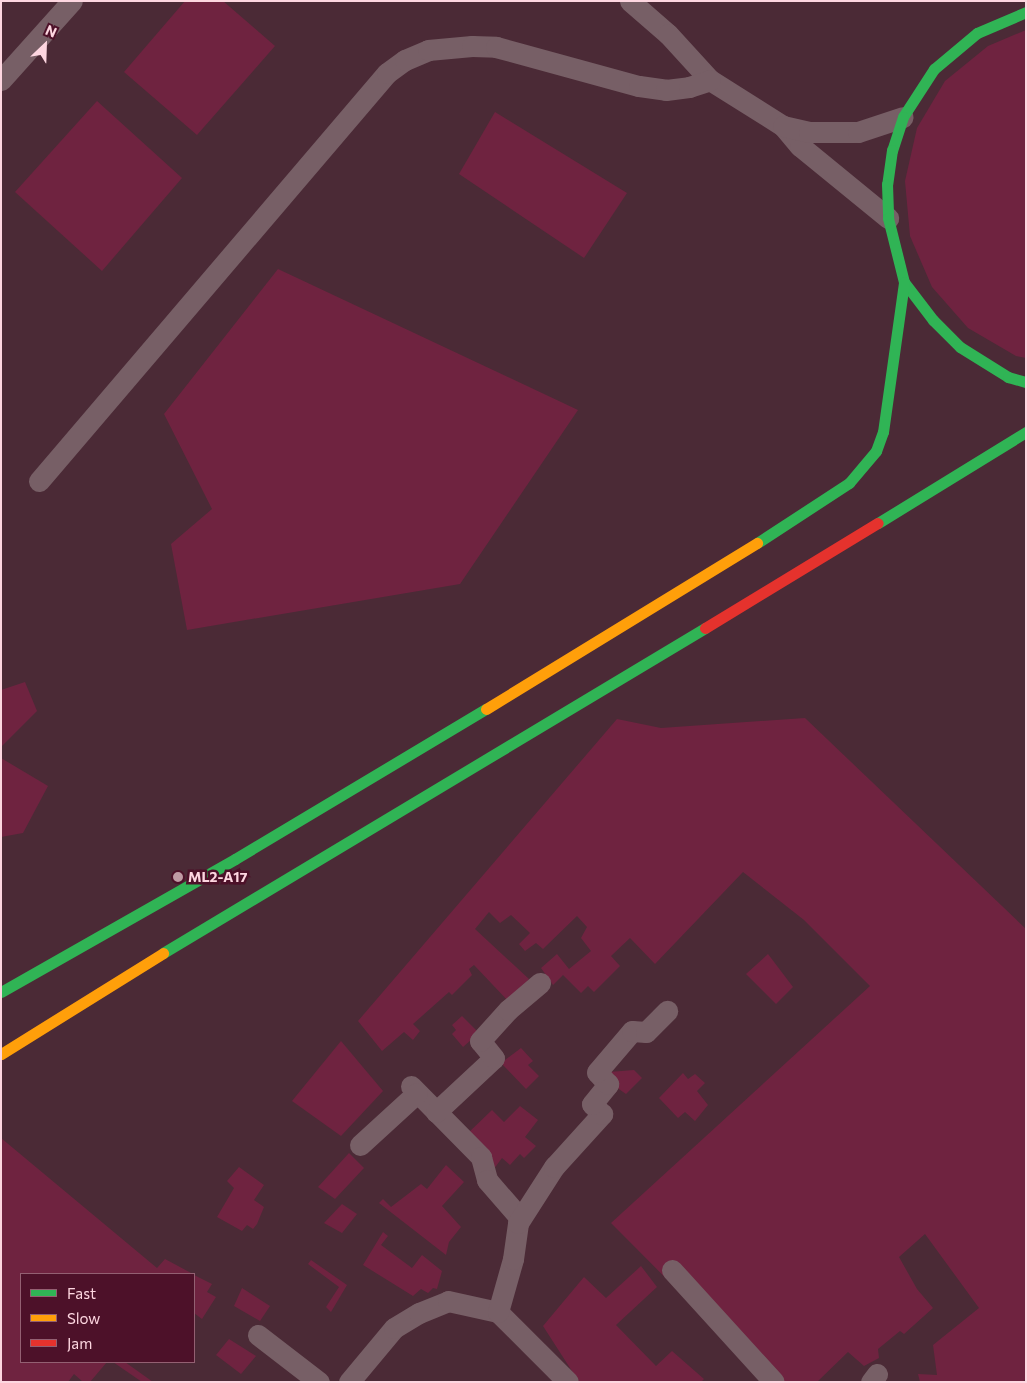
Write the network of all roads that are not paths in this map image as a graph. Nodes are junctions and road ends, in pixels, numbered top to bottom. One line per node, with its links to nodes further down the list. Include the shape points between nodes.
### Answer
1 (72, 1): 4 (street)
2 (630, 1): 5 (street, via 668,34)
3 (1026, 12): 6 (highway, via 977,33 934,69)
4 (1, 80)
5 (710, 80): 7 (street); 12 (street, via 674,89 638,86 496,48 472,46 428,50 405,60 387,73)
6 (903, 117): 7 (street, via 858,132 809,132); 8 (highway, via 892,150 887,184)
7 (783, 126): 8 (street, via 800,146)
8 (888, 218): 9 (highway)
9 (904, 282): 10 (highway, via 932,320 960,347 1008,377); 14 (highway, via 883,432 876,450 849,483 696,582 235,859)
10 (1026, 382)
11 (1026, 432): 16 (highway, via 730,613 268,888)
12 (39, 481)
13 (540, 984): 17 (street, via 508,1010 480,1041 494,1058)
14 (1, 992)
15 (667, 1011): 19 (street, via 646,1032 632,1030 597,1072 608,1084 592,1104 602,1114 554,1167)
16 (1, 1054)
17 (436, 1112): 18 (street, via 413,1089); 19 (street, via 480,1157 487,1180)
18 (360, 1145)
19 (520, 1218): 21 (street, via 513,1259)
20 (672, 1270): 26 (street)
21 (498, 1312): 24 (street, via 448,1301 419,1314 394,1328); 25 (street)
22 (258, 1335): 23 (street)
23 (318, 1382)
24 (349, 1382)
25 (568, 1382)
26 (774, 1382)

